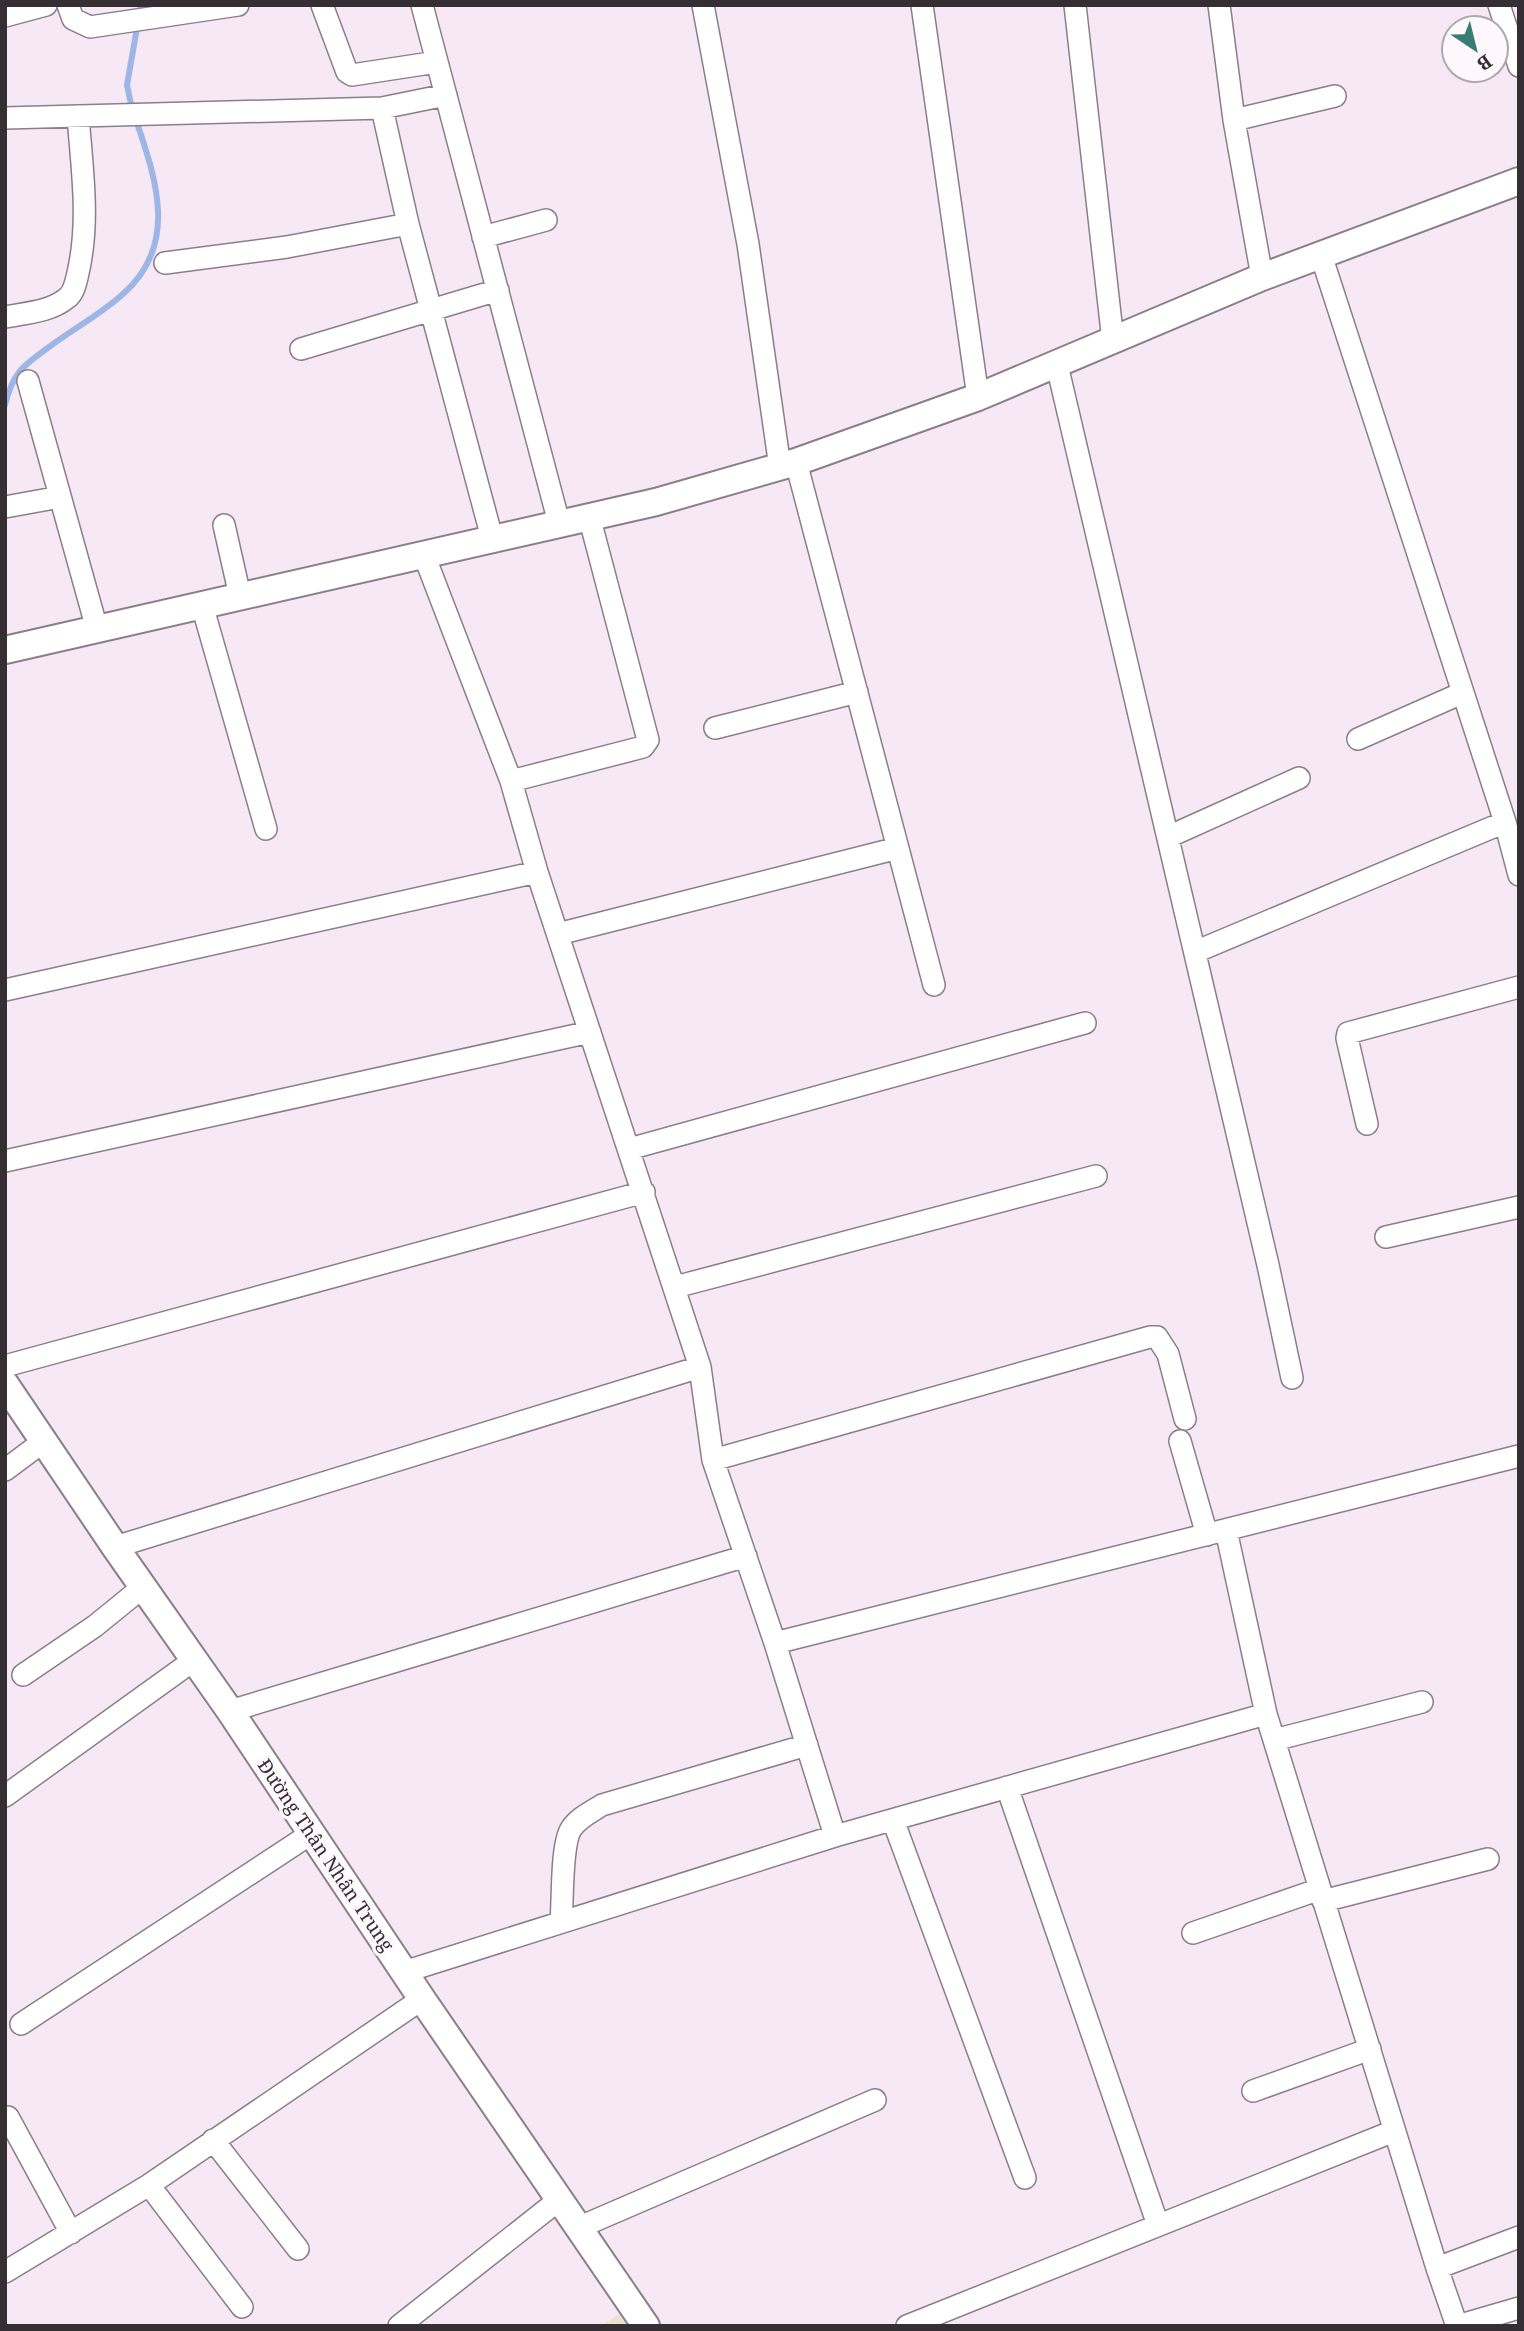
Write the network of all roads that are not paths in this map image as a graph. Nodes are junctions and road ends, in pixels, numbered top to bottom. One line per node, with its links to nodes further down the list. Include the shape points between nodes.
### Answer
1 (46, 5): 11 (street)
2 (68, 5): 3 (street, via 73,19 90,27)
3 (238, 5)
4 (322, 5): 12 (street, via 352,75)
5 (422, 5): 12 (street)
6 (703, 5): 35 (street)
7 (922, 5): 34 (street)
8 (1075, 5): 30 (street)
9 (1219, 5): 19 (street)
10 (1499, 5): 13 (street)
11 (5, 16)
12 (437, 62): 14 (street)
13 (1519, 66)
14 (446, 95): 16 (street); 23 (street)
15 (1335, 96): 19 (street)
16 (382, 108): 17 (street); 22 (street)
17 (79, 116): 18 (street); 29 (street, via 85,223 75,287 69,297 45,310)
18 (5, 118)
19 (1234, 120): 26 (street)
20 (1519, 181): 24 (street)
21 (546, 220): 23 (street)
22 (408, 223): 25 (street, via 287,247); 28 (street)
23 (484, 237): 27 (street)
24 (1321, 255): 26 (street); 48 (street)
25 (165, 263)
26 (1262, 277): 30 (street)
27 (498, 290): 28 (street); 39 (street)
28 (431, 309): 31 (street); 41 (street)
29 (5, 317)
30 (1113, 341): 32 (street)
31 (301, 349)
32 (1057, 365): 34 (street); 55 (street)
33 (28, 381): 36 (street)
34 (978, 397): 35 (street)
35 (788, 464): 38 (street); 47 (street)
36 (60, 497): 37 (street); 45 (street)
37 (5, 507)
38 (589, 516): 39 (street); 52 (street, via 648,740 643,747)
39 (559, 523): 41 (street)
40 (224, 525): 43 (street)
41 (492, 538): 42 (street)
42 (425, 555): 43 (street); 52 (street)
43 (240, 596): 44 (street)
44 (202, 604): 45 (street); 54 (street)
45 (97, 629): 46 (street)
46 (5, 650)
47 (857, 692): 49 (street); 56 (street)
48 (1462, 694): 50 (street); 53 (street)
49 (715, 728)
50 (1358, 739)
51 (1300, 778): 55 (street)
52 (511, 781): 57 (street)
53 (1505, 822): 58 (street); 60 (street)
54 (266, 830)
55 (1168, 837): 60 (street)
56 (898, 848): 59 (street); 61 (street)
57 (537, 872): 59 (street); 63 (street)
58 (1519, 875)
59 (558, 934): 65 (street)
60 (1195, 952): 76 (street)
61 (934, 985)
62 (1519, 987): 66 (street, via 1348,1033)
63 (5, 990)
64 (1085, 1023): 67 (street)
65 (590, 1031): 67 (street); 68 (street)
66 (1367, 1124)
67 (629, 1149): 70 (street)
68 (5, 1161)
69 (1096, 1176): 73 (street)
70 (644, 1192): 73 (street); 74 (street)
71 (1519, 1207): 72 (street)
72 (1386, 1237)
73 (675, 1287): 75 (street)
74 (5, 1366)
75 (700, 1367): 82 (street); 85 (street)
76 (1292, 1378)
77 (5, 1384): 79 (street, Đường Thân Nhân Trung)
78 (1185, 1419): 82 (street, via 1166,1347 1157,1337 1150,1337)
79 (44, 1441): 83 (street); 85 (street, Đường Thân Nhân Trung)
80 (1180, 1441): 84 (street)
81 (1519, 1456): 84 (street)
82 (713, 1460): 86 (street)
83 (5, 1471)
84 (1216, 1532): 88 (street); 93 (street)
85 (115, 1547): 87 (street, Đường Thân Nhân Trung)
86 (746, 1556): 88 (street); 92 (street)
87 (143, 1587): 89 (street, Đường Thân Nhân Trung); 90 (street)
88 (775, 1643): 95 (street)
89 (194, 1660): 92 (street, Đường Thân Nhân Trung); 97 (street)
90 (23, 1675)
91 (1422, 1702): 94 (street)
92 (230, 1711): 99 (street, Đường Thân Nhân Trung)
93 (1266, 1714): 94 (street); 96 (street)
94 (1274, 1740): 102 (street)
95 (807, 1745): 100 (street); 103 (street, via 602,1805 584,1816 566,1839)
96 (1007, 1787): 98 (street); 117 (street)
97 (5, 1796)
98 (893, 1820): 100 (street); 114 (street)
99 (312, 1833): 105 (street, Đường Thân Nhân Trung); 107 (street)
100 (835, 1836): 103 (street)
101 (1488, 1859): 102 (street)
102 (1322, 1895): 104 (street); 108 (street)
103 (561, 1922): 105 (street)
104 (1193, 1933)
105 (404, 1972): 106 (street, Đường Thân Nhân Trung)
106 (422, 1999): 113 (street); 116 (street, Đường Thân Nhân Trung)
107 (21, 2024)
108 (1370, 2049): 109 (street); 112 (street)
109 (1253, 2091)
110 (875, 2100): 118 (street)
111 (8, 2117): 119 (street)
112 (1394, 2131): 117 (street); 122 (street)
113 (213, 2140): 115 (street); 121 (street)
114 (1025, 2178)
115 (149, 2185): 119 (street); 124 (street)
116 (560, 2199): 118 (street, Đường Thân Nhân Trung); 126 (street)
117 (1158, 2225): 128 (street)
118 (580, 2227): 127 (street, Đường Thân Nhân Trung)
119 (71, 2233): 123 (street)
120 (1519, 2237): 122 (street)
121 (298, 2249)
122 (1437, 2268): 129 (street)
123 (5, 2272)
124 (242, 2307)
125 (1519, 2308): 129 (street)
126 (399, 2326)
127 (646, 2326)
128 (907, 2326)
129 (1457, 2326)

